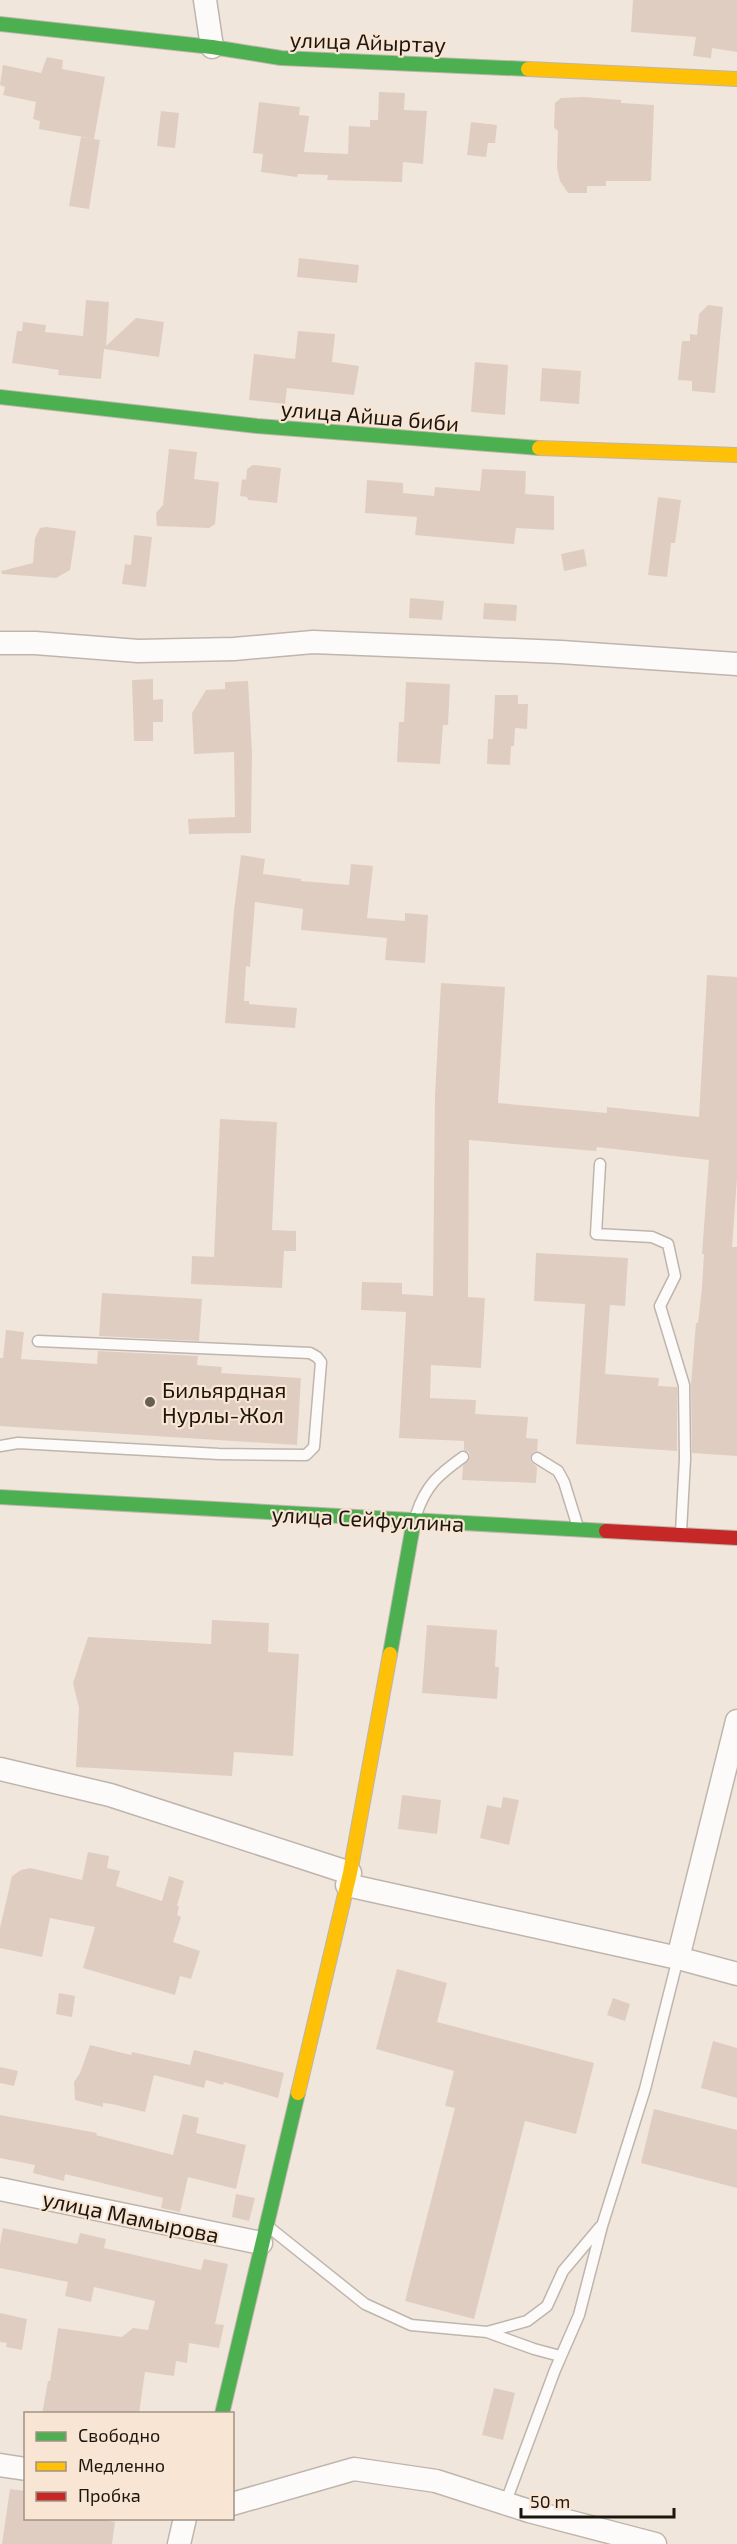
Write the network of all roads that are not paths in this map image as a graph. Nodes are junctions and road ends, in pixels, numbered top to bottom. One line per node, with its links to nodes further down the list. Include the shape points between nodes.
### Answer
1 (205, 0): 3 (street)
2 (0, 24): 3 (street, улица Айыртау)
3 (212, 47): 4 (street, улица Айыртау, via 281,58)
4 (737, 79)
5 (0, 397): 6 (street, улица Айша биби, via 373,437 518,448)
6 (737, 455)
7 (0, 644): 8 (street, via 138,651 313,642)
8 (737, 664)
9 (600, 1164): 17 (lane, via 596,1234 652,1237 668,1244 675,1276 660,1306 684,1384)
10 (38, 1341): 11 (lane, via 310,1353 321,1362 314,1448 306,1455 18,1443)
11 (0, 1446)
12 (463, 1457): 15 (lane, via 437,1475)
13 (537, 1458): 16 (lane, via 558,1471)
14 (0, 1497): 15 (street, улица Сейфуллина)
15 (414, 1520): 16 (street, улица Сейфуллина); 21 (street)
16 (579, 1530): 17 (street, улица Сейфуллина)
17 (681, 1536): 18 (street, улица Сейфуллина)
18 (737, 1538)
19 (737, 1721): 22 (street)
20 (0, 1769): 21 (street, via 110,1796)
21 (349, 1879): 22 (street); 26 (street)
22 (678, 1958): 23 (street); 25 (lane, via 645,2089)
23 (737, 1974)
24 (0, 2189): 26 (street, улица Мамырова)
25 (602, 2226): 27 (lane, via 563,2271 547,2306 527,2320); 28 (lane, via 579,2314)
26 (263, 2233): 27 (lane, via 366,2304 411,2325); 29 (street)
27 (487, 2332): 28 (lane)
28 (560, 2356): 33 (lane)
29 (222, 2412)
30 (0, 2466): 31 (street)
31 (24, 2469)
32 (234, 2503): 33 (street, via 354,2469 436,2481)
33 (506, 2504): 36 (street)
34 (185, 2520): 35 (street)
35 (179, 2544)
36 (655, 2544)

